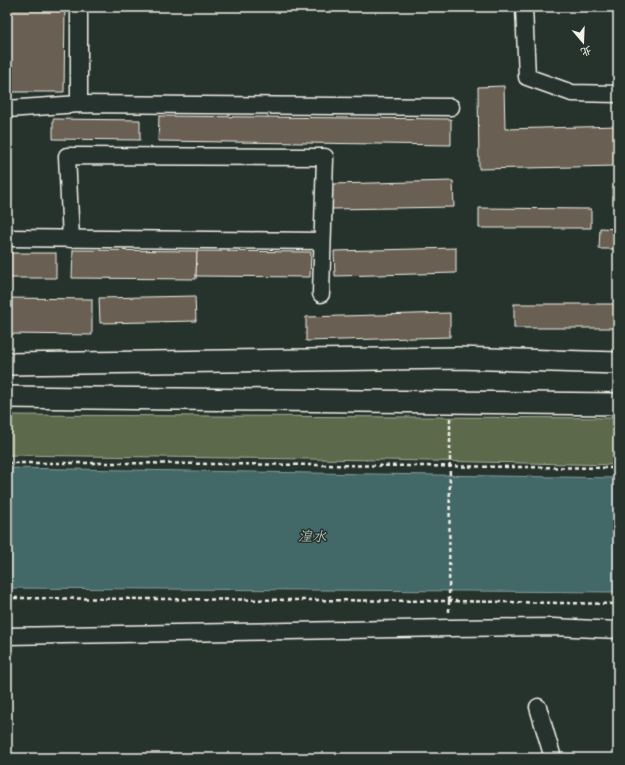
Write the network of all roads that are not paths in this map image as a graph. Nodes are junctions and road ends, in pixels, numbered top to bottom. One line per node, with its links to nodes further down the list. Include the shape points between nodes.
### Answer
1 (79, 7): 4 (street)
2 (524, 7): 3 (street, via 527,77 572,93)
3 (618, 94)
4 (79, 104): 5 (street); 6 (street)
5 (451, 107)
6 (7, 109)
7 (7, 238): 8 (street)
8 (72, 239): 9 (street); 9 (street, via 67,156 325,157)
9 (322, 241): 10 (street)
10 (321, 294)
11 (618, 363): 12 (main road, via 458,358)
12 (7, 364)
13 (7, 397): 14 (main road)
14 (618, 404)
15 (618, 630): 16 (street, via 553,627 450,628)
16 (7, 636)
17 (538, 706): 18 (street)
18 (553, 758)

